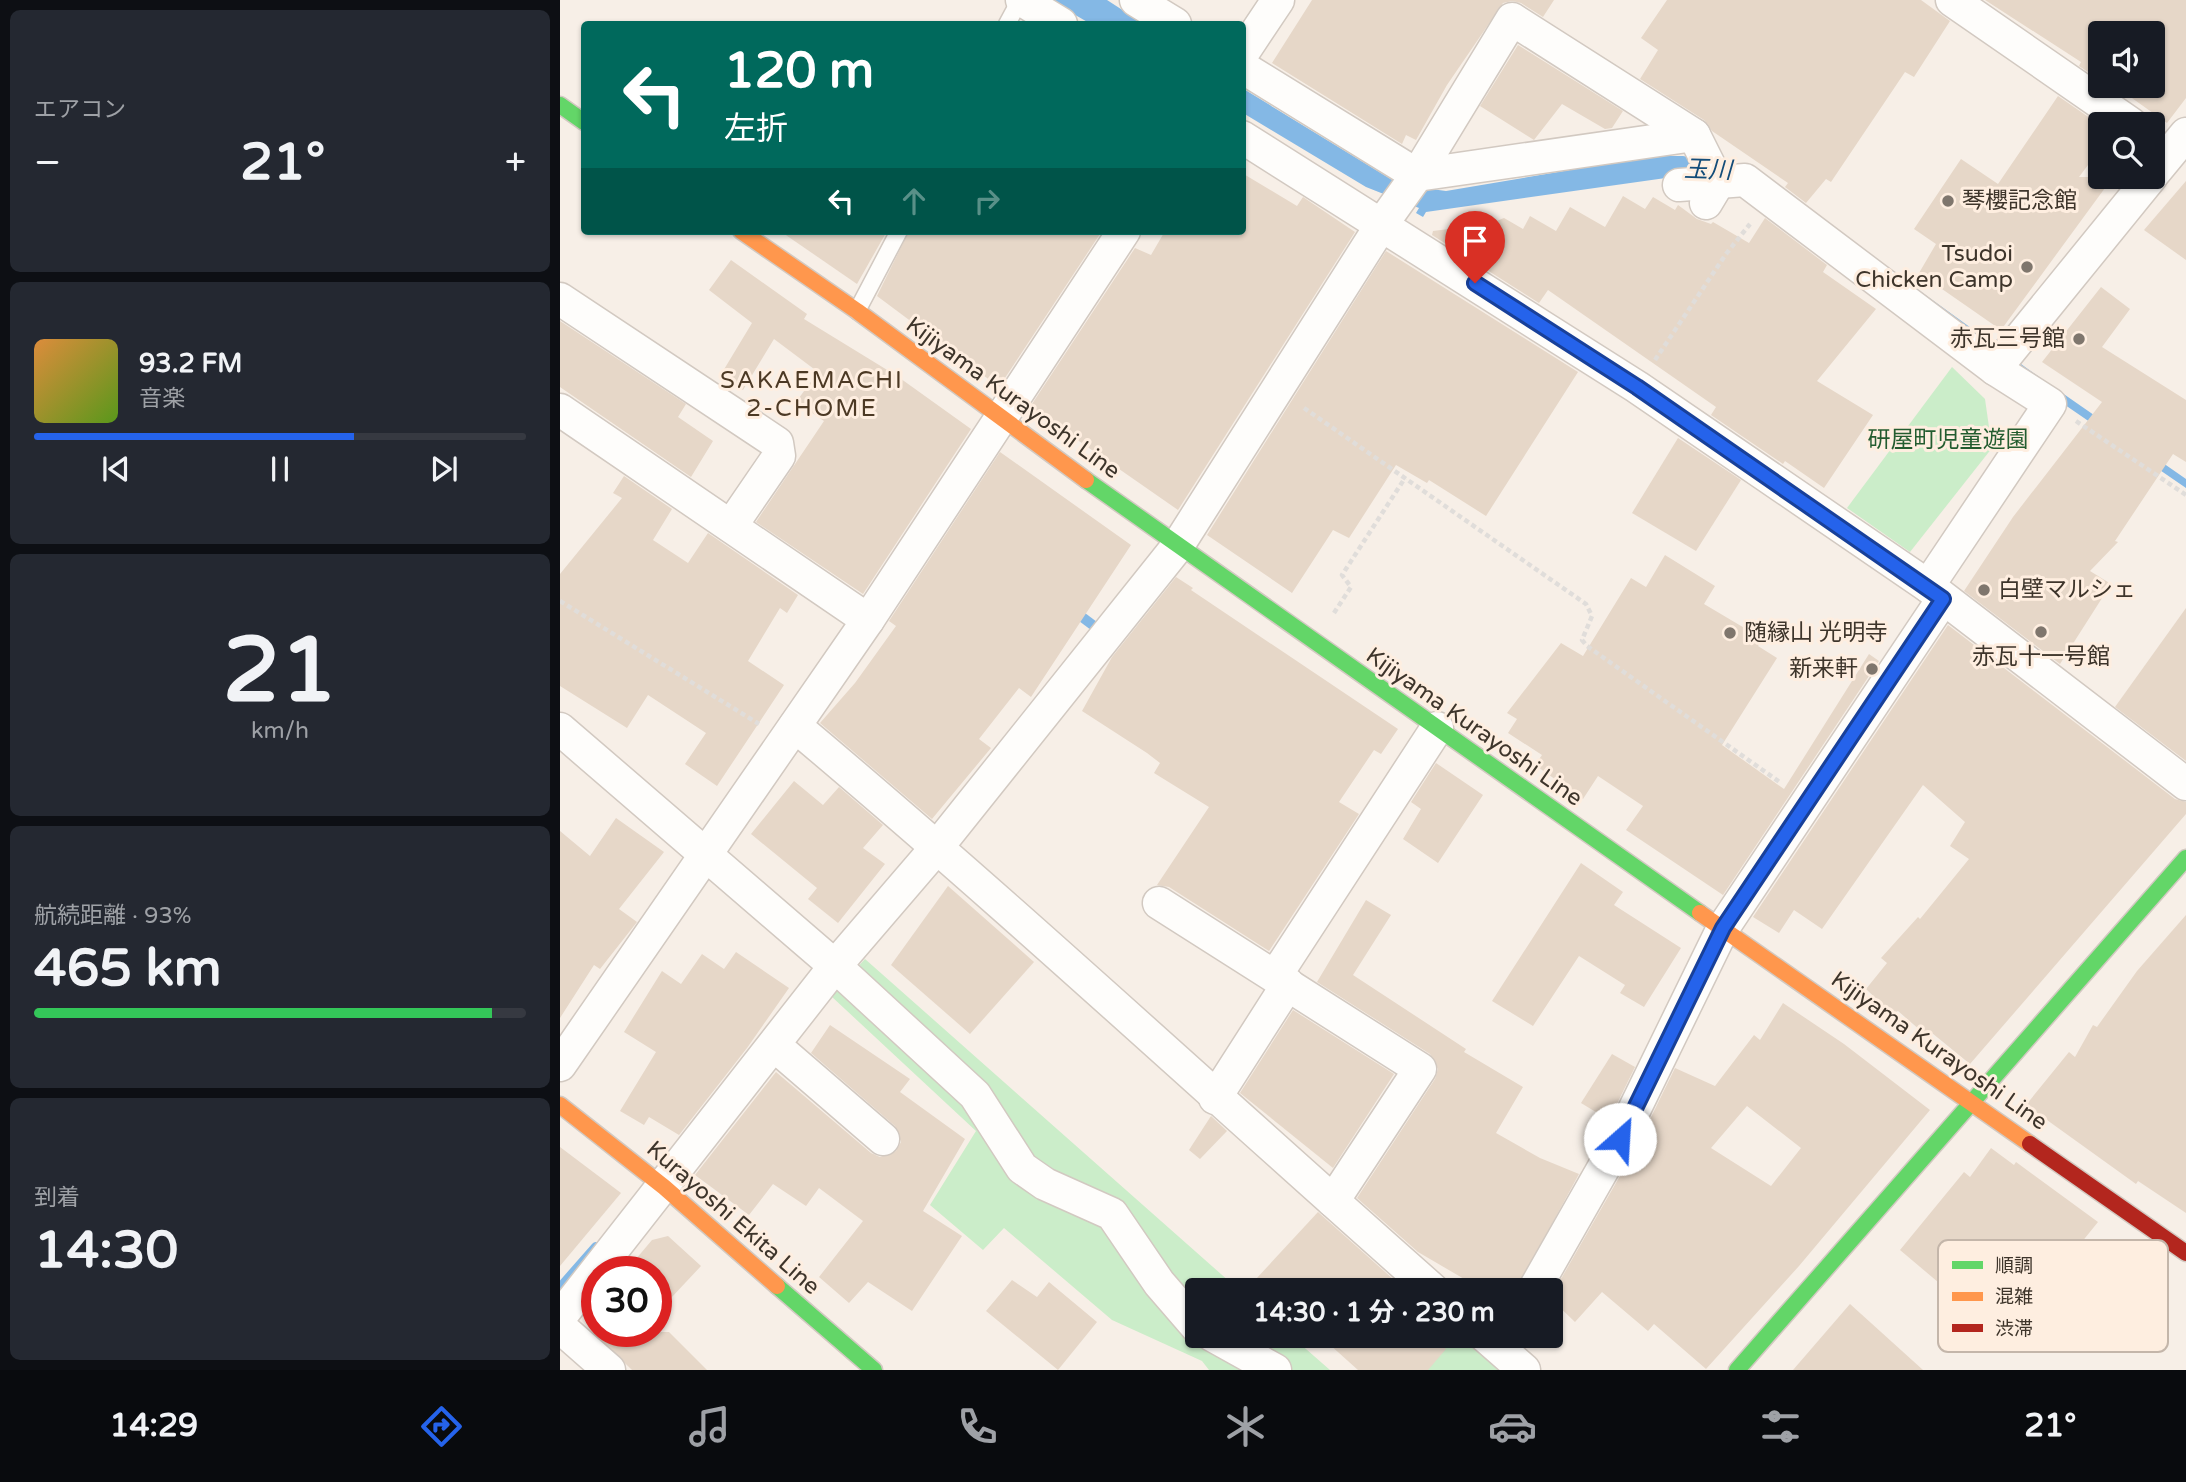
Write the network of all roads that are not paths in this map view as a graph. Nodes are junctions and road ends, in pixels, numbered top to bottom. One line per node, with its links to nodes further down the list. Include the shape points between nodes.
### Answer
1 (1021, 0): 5 (lane); 6 (street)
2 (1136, 0): 7 (street)
3 (1278, 0): 8 (street)
4 (1952, 0): 11 (street)
5 (1009, 21)
6 (1056, 21)
7 (1170, 21)
8 (1246, 48)
9 (1246, 69): 16 (street)
10 (560, 106): 12 (main road)
11 (2114, 112)
12 (581, 120)
13 (1693, 135): 16 (street); 16 (street, via 1512,19); 18 (street)
14 (1246, 139): 19 (street)
15 (2167, 157): 25 (street)
16 (1417, 175): 19 (street)
17 (1679, 186): 18 (street)
18 (1712, 193): 25 (street, via 1745,180)
19 (1382, 224): 29 (street); 30 (street, via 1637,387)
20 (747, 235): 24 (main road, Kijiyama Kurayoshi Line)
21 (897, 235): 24 (lane)
22 (1121, 235): 27 (street)
23 (560, 299): 28 (street, via 777,443 779,456)
24 (857, 311): 27 (main road, Kijiyama Kurayoshi Line)
25 (1995, 369): 30 (street, via 2050,404)
26 (560, 410): 28 (street)
27 (1002, 418): 29 (main road, Kijiyama Kurayoshi Line); 31 (street)
28 (731, 526): 31 (street)
29 (1177, 547): 32 (main road, Kijiyama Kurayoshi Line); 36 (street)
30 (1936, 592): 35 (street); 40 (street, via 1809,802)
31 (869, 620): 34 (street)
32 (1437, 728): 40 (main road, Kijiyama Kurayoshi Line); 42 (street)
33 (560, 729): 37 (street)
34 (790, 733): 36 (street); 37 (street)
35 (2186, 784)
36 (938, 846): 41 (street); 45 (street)
37 (705, 855): 41 (street); 44 (street)
38 (2186, 858): 46 (main road)
39 (1159, 903): 42 (street)
40 (1723, 928): 46 (main road, Kijiyama Kurayoshi Line); 55 (street, via 1620,1139)
41 (835, 966): 43 (street); 56 (street, via 975,1094 1022,1168 1045,1184 1112,1214 1158,1283)
42 (1282, 980): 45 (street); 50 (street, via 1420,1069)
43 (774, 1045): 48 (street); 49 (street)
44 (560, 1065)
45 (1215, 1098): 50 (street)
46 (1972, 1102): 51 (main road, Kijiyama Kurayoshi Line); 61 (main road)
47 (560, 1105): 49 (main road, Kurayoshi Ekita Line)
48 (883, 1139)
49 (664, 1186): 57 (street); 63 (main road, Kurayoshi Ekita Line)
50 (1333, 1201): 54 (street)
51 (2168, 1240)
52 (2168, 1240): 53 (main road, Kijiyama Kurayoshi Line)
53 (2186, 1253)
54 (1420, 1278)
55 (1541, 1278)
56 (1185, 1313)
57 (560, 1317)
58 (560, 1327): 62 (street)
59 (1235, 1348): 64 (street)
60 (1504, 1348): 65 (street)
61 (1739, 1369)
62 (609, 1370)
63 (874, 1370)
64 (1275, 1370)
65 (1524, 1370)

